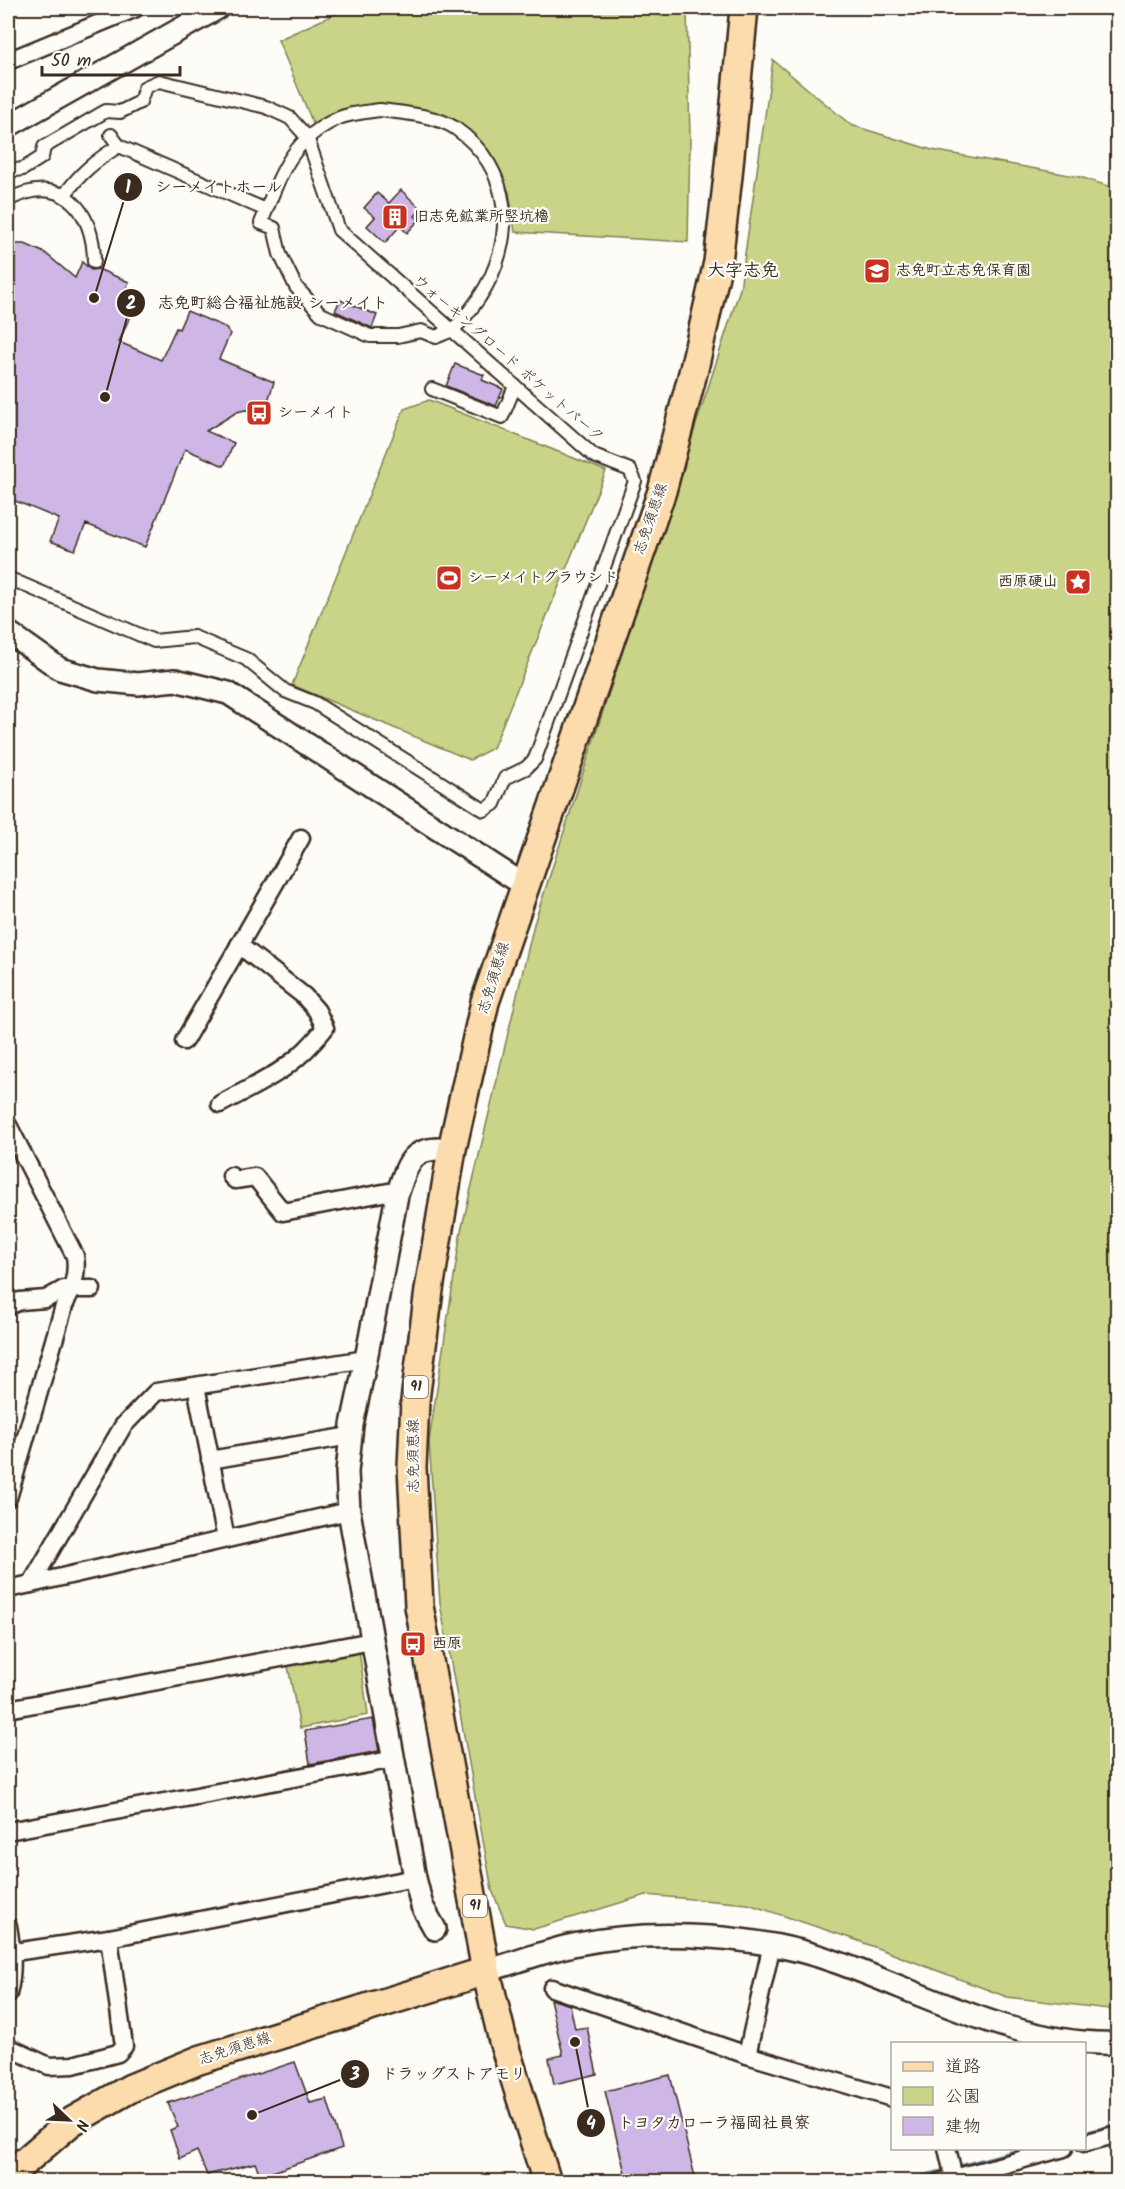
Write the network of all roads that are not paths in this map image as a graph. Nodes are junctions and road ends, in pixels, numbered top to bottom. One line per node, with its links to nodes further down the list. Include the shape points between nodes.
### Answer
1 (136, 8): 4 (street)
2 (218, 8): 5 (street)
3 (744, 8): 20 (main road, 志免須恵線 / 91, via 718,262 694,369 662,491)
4 (8, 61)
5 (8, 126)
6 (111, 135): 8 (street)
7 (307, 137): 9 (street, ウォーキングロード ポケットパーク, via 290,118 266,107 159,81 146,87 140,102 120,112 106,111 44,147 42,157 22,169); 12 (street, via 287,160); 14 (street, ウォーキングロード ポケットパーク, via 339,230); 14 (street, via 340,117 380,110 417,114 454,128 484,155 499,184 506,220 501,251 487,286)
8 (119, 146): 10 (street, via 80,175); 12 (street)
9 (8, 171)
10 (64, 196): 11 (street, via 33,191); 13 (street, via 81,210 88,223)
11 (8, 200)
12 (266, 210): 14 (street, via 261,223 274,228 280,254 296,287 321,314 370,336 421,331 436,337)
13 (94, 262)
14 (452, 330): 15 (street, ウォーキングロード ポケットパーク)
15 (515, 386): 16 (street, via 502,417); 17 (street, ウォーキングロード ポケットパーク, via 594,456 630,470 635,481 535,759 505,778 494,804 484,810 315,703 285,691 246,659 194,637 154,641)
16 (432, 389)
17 (8, 578)
18 (8, 632): 20 (street, via 60,669 98,680 138,684 175,680 228,693)
19 (301, 838): 21 (street)
20 (524, 885): 25 (main road, 志免須恵線 / 91, via 484,1002)
21 (239, 945): 22 (street); 23 (street, via 304,996 318,1011 325,1028 312,1046 281,1072)
22 (184, 1041)
23 (220, 1104)
24 (8, 1125): 28 (street, via 75,1256 77,1270)
25 (452, 1149): 27 (street, via 419,1152 405,1170); 50 (main road, 志免須恵線 / 91, via 416,1390 412,1467 419,1606)
26 (231, 1176): 27 (street, via 235,1180 255,1178 283,1212 388,1192)
27 (397, 1195): 31 (street)
28 (72, 1288): 29 (street); 30 (street, via 46,1299); 35 (street)
29 (92, 1289)
30 (8, 1305)
31 (366, 1359): 32 (street); 33 (street)
32 (196, 1386): 34 (street); 38 (street, via 156,1392 123,1426)
33 (350, 1436): 34 (street); 36 (street)
34 (210, 1460): 37 (street)
35 (8, 1498)
36 (349, 1511): 37 (street); 40 (street)
37 (225, 1539): 38 (street)
38 (32, 1584): 39 (street)
39 (8, 1589)
40 (372, 1641): 41 (street); 42 (street)
41 (8, 1708)
42 (395, 1759): 43 (street); 44 (street)
43 (8, 1831)
44 (415, 1878): 46 (street, via 422,1905); 47 (street)
45 (8, 1926): 49 (street)
46 (435, 1929)
47 (109, 1938): 49 (street); 56 (street, via 124,2046 118,2053 49,2067)
48 (772, 1944): 50 (street, via 688,1936 629,1937 577,1944); 53 (street, via 837,1962 990,2021); 57 (street)
49 (10, 1952): 52 (street)
50 (486, 1971): 63 (main road, 志免須恵線, via 199,2060 131,2088 71,2122); 65 (main road, 志免須恵線 / 91)
51 (552, 1988): 57 (street)
52 (8, 1994)
53 (1080, 2042)
54 (1086, 2042): 55 (street)
55 (1118, 2043)
56 (8, 2047)
57 (747, 2055): 58 (street)
58 (891, 2098)
59 (1118, 2134): 60 (street)
60 (1086, 2142)
61 (947, 2150): 64 (street)
62 (1057, 2150): 64 (street)
63 (8, 2176)
64 (947, 2180)
65 (546, 2181)

